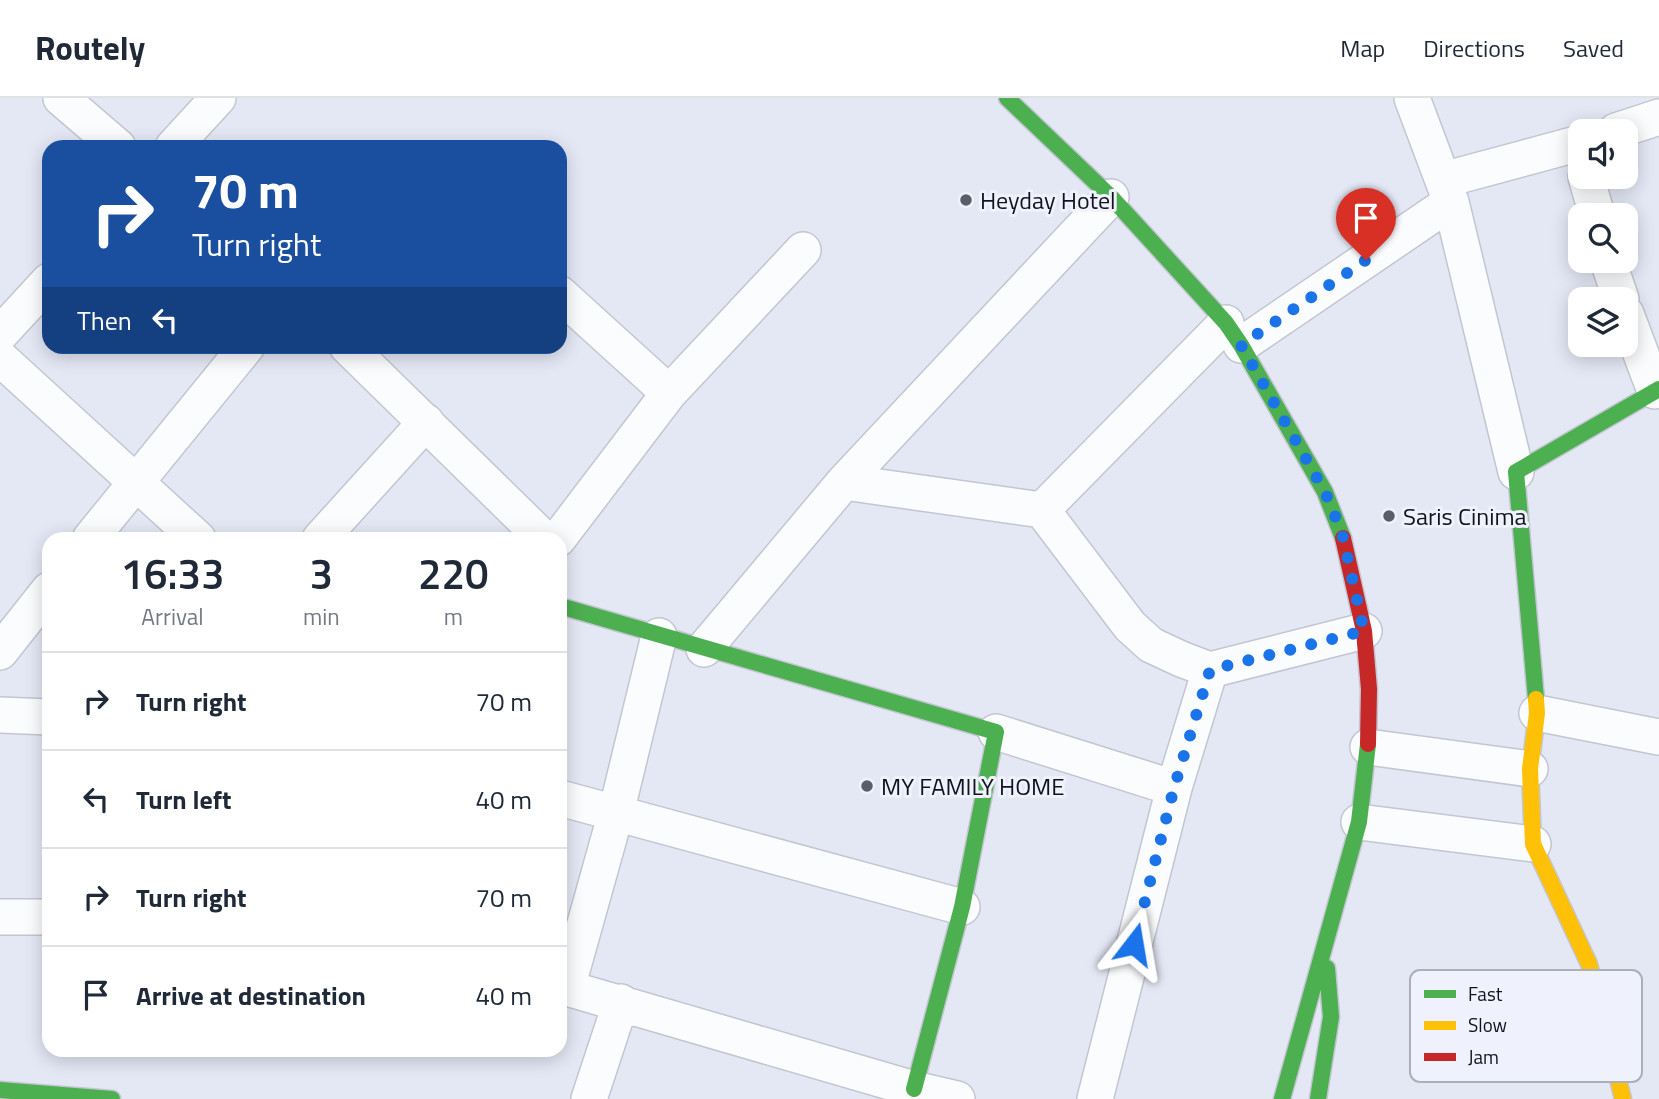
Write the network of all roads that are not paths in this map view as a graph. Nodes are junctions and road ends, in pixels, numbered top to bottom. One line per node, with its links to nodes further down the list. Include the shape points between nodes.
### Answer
1 (61, 98): 7 (street)
2 (218, 98): 8 (street)
3 (1007, 98): 11 (street)
4 (1412, 98): 10 (street)
5 (1659, 117): 6 (street)
6 (1638, 124)
7 (110, 140)
8 (179, 140)
9 (1568, 152): 10 (street)
10 (1447, 191): 16 (street); 24 (street)
11 (1111, 197): 16 (street); 25 (street)
12 (803, 250): 22 (street)
13 (42, 289): 15 (street)
14 (567, 299): 22 (street)
15 (0, 334)
16 (1234, 334): 27 (street); 35 (street, via 1325,492 1342,533)
17 (1638, 343): 21 (street)
18 (240, 354): 26 (street)
19 (355, 354): 23 (street)
20 (0, 358): 26 (street)
21 (1657, 390): 24 (street)
22 (669, 393): 32 (street)
23 (426, 422): 30 (street); 31 (street)
24 (1516, 472): 40 (street)
25 (844, 482): 27 (street); 37 (street)
26 (134, 483): 28 (street); 29 (street)
27 (1042, 510): 39 (street, via 1130,626 1151,645)
28 (96, 532)
29 (190, 532)
30 (326, 532)
31 (537, 532)
32 (563, 532)
33 (42, 599): 38 (street)
34 (567, 608): 36 (street)
35 (1364, 631): 39 (street); 45 (street)
36 (659, 636): 37 (street); 49 (street)
37 (704, 649): 43 (street)
38 (0, 652)
39 (1210, 670): 47 (street)
40 (1537, 713): 44 (street); 46 (street)
41 (0, 715): 42 (street)
42 (42, 717)
43 (996, 732): 47 (street); 52 (street)
44 (1659, 737)
45 (1368, 747): 46 (street); 50 (street)
46 (1530, 769): 51 (street)
47 (1174, 788): 65 (street)
48 (567, 800): 49 (street)
49 (617, 813): 52 (street); 57 (street)
50 (1359, 822): 51 (street); 55 (street)
51 (1533, 844): 56 (street)
52 (962, 906): 61 (street)
53 (0, 917): 54 (street)
54 (42, 917)
55 (1324, 945): 66 (street); 67 (street, via 1331,1017)
56 (1591, 970)
57 (567, 977)
58 (567, 988): 59 (street)
59 (621, 1002): 61 (street); 63 (street)
60 (0, 1090): 62 (street)
61 (905, 1091): 64 (street)
62 (112, 1099)
63 (589, 1099)
64 (957, 1099)
65 (1094, 1099)
66 (1282, 1099)
67 (1318, 1099)

